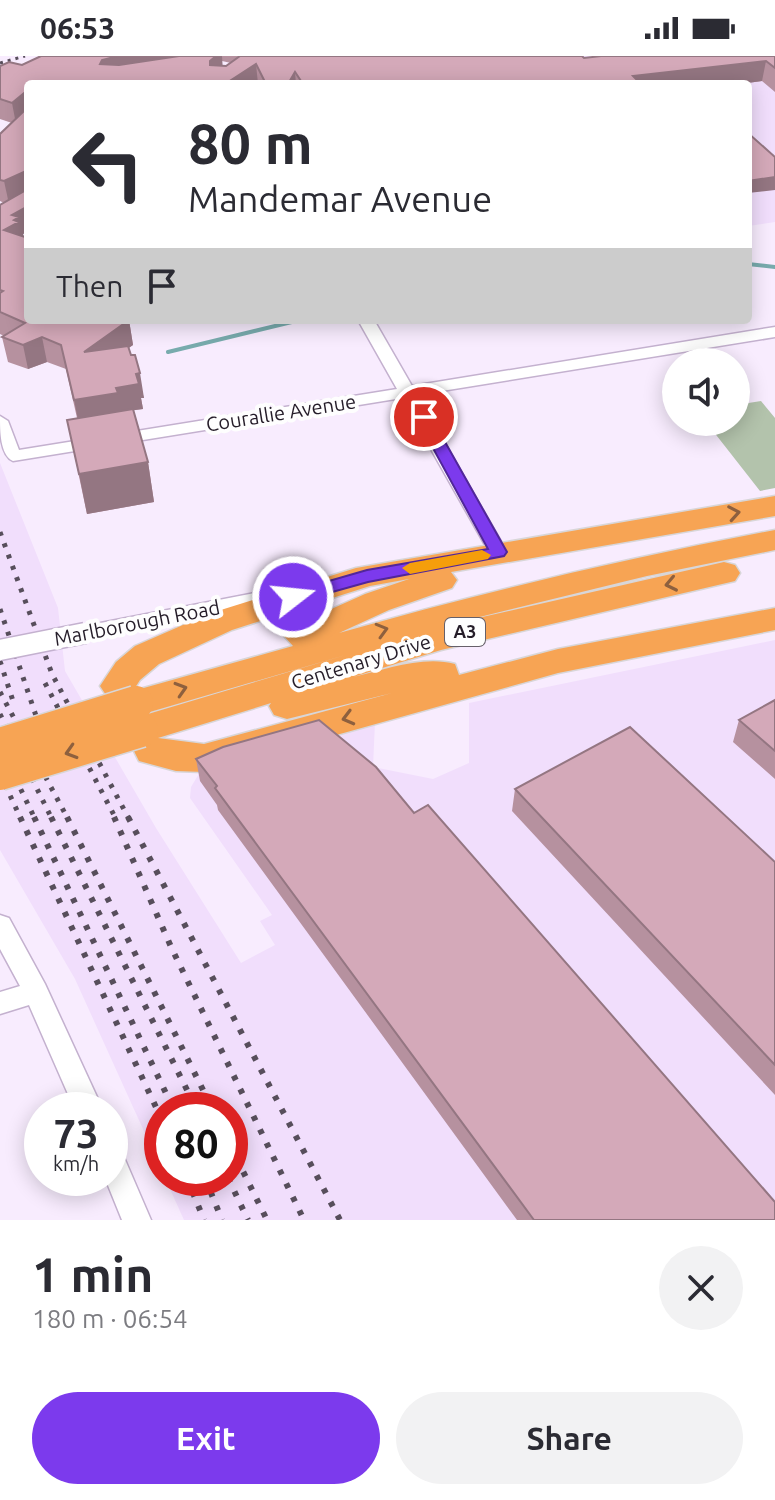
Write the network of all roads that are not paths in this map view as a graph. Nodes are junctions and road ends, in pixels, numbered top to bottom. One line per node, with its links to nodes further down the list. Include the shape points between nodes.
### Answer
1 (368, 324): 3 (street)
2 (775, 332): 3 (street, Courallie Avenue)
3 (410, 392): 4 (street, Courallie Avenue, via 13,456); 8 (street)
4 (0, 421)
5 (775, 506): 6 (highway, one-way to 5)
6 (649, 528): 8 (highway); 13 (highway, via 481,567 377,602)
7 (775, 540): 13 (highway, Centenary Drive / A3, one-way to 7, via 483,603)
8 (498, 552): 10 (highway)
9 (775, 562): 15 (highway, Centenary Drive / A3, one-way to 15, via 437,639)
10 (367, 576): 12 (street, Marlborough Road, bridge); 14 (highway, via 220,622 147,655)
11 (775, 619): 15 (highway, one-way to 15, via 558,661 204,758 176,757)
12 (0, 650)
13 (226, 676): 16 (highway, Centenary Drive / A3, one-way to 13, bridge)
14 (118, 686)
15 (152, 735): 17 (highway, Centenary Drive / A3, one-way to 17, bridge)
16 (0, 745)
17 (0, 773)
18 (0, 925): 19 (street)
19 (36, 992): 20 (street); 21 (street)
20 (0, 1003)
21 (81, 1092)
22 (127, 1196): 23 (street)
23 (137, 1220)

